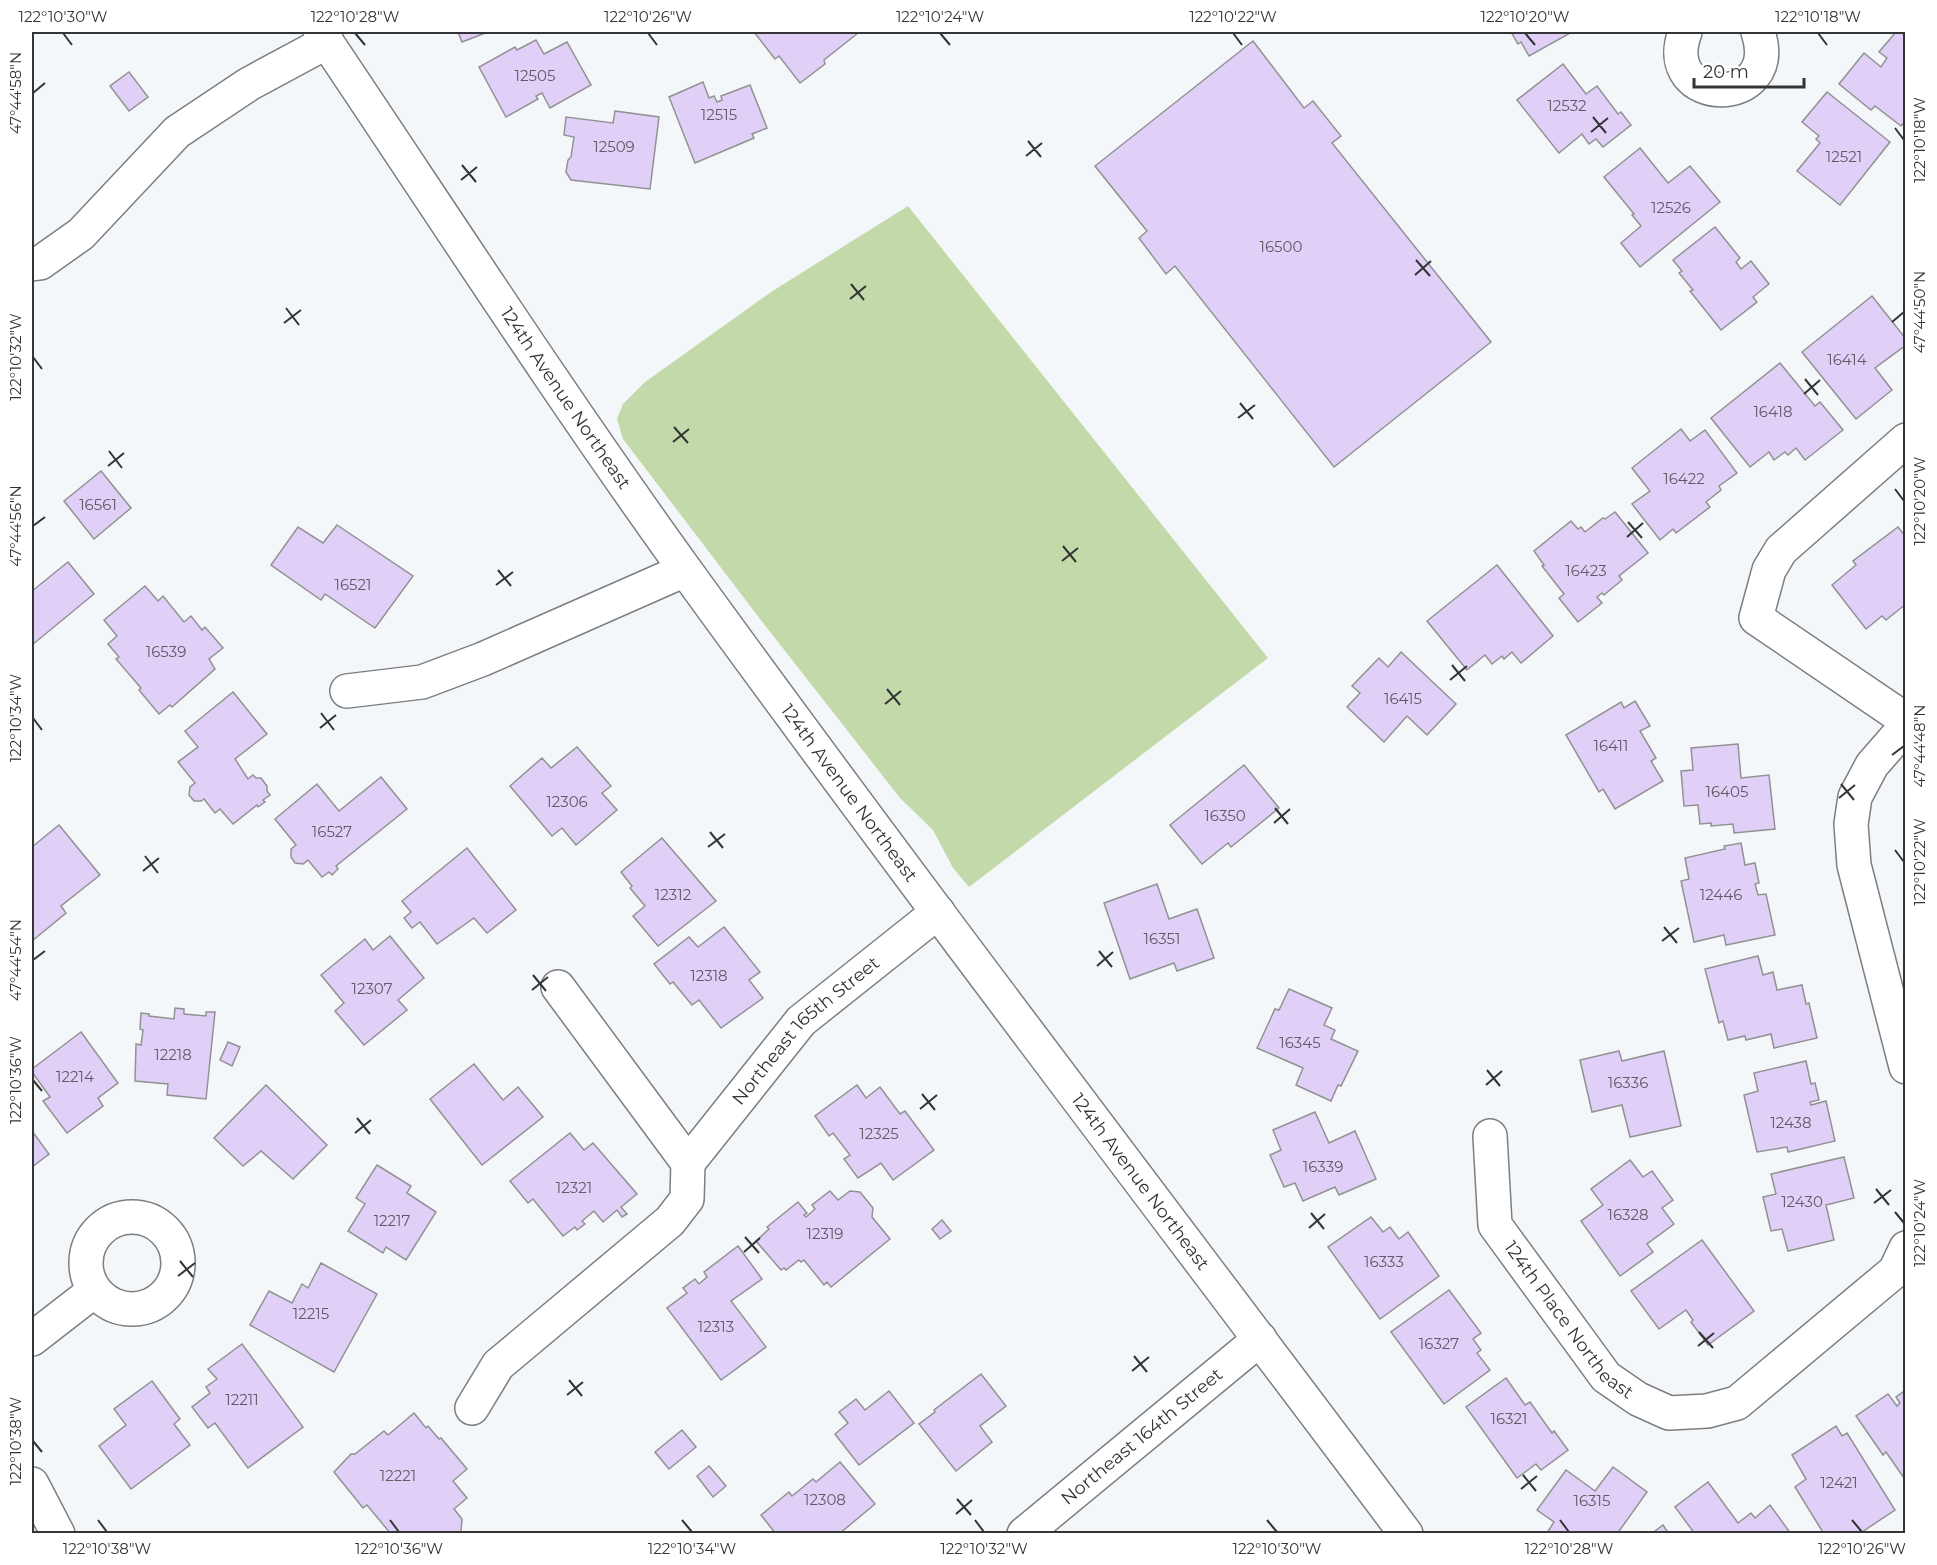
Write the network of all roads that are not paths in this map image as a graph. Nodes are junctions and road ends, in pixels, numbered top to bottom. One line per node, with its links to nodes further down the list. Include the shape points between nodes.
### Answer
1 (1685, 32): 2 (street, via 1680,56 1685,70 1706,89 1720,91 1747,82 1756,71 1762,58)
2 (1758, 32)
3 (323, 37): 4 (street, via 177,132 81,234 40,263); 6 (street, 124th Avenue Northeast)
4 (32, 264)
5 (1905, 440): 8 (street, via 1780,550 1769,570 1756,618)
6 (685, 570): 7 (street, via 422,682); 10 (street, 124th Avenue Northeast)
7 (347, 691)
8 (1905, 720)
9 (1905, 726): 12 (street, via 1872,765 1855,797 1851,824 1854,865)
10 (938, 912): 14 (street, Northeast 165th Street, via 801,1021); 18 (street, 124th Avenue Northeast)
11 (558, 987): 14 (street)
12 (1905, 1067)
13 (1490, 1136): 15 (street, 124th Place Northeast, via 1495,1225 1606,1377 1638,1399 1669,1413 1707,1411 1737,1403 1895,1271)
14 (688, 1163): 19 (street, via 687,1199 670,1221 498,1365)
15 (1905, 1248)
16 (94, 1292): 17 (street)
17 (32, 1339)
18 (1260, 1339): 22 (street, Northeast 164th Street); 23 (street, 124th Avenue Northeast)
19 (472, 1407)
20 (32, 1484): 21 (street)
21 (58, 1533)
22 (1024, 1533)
23 (1406, 1533)

